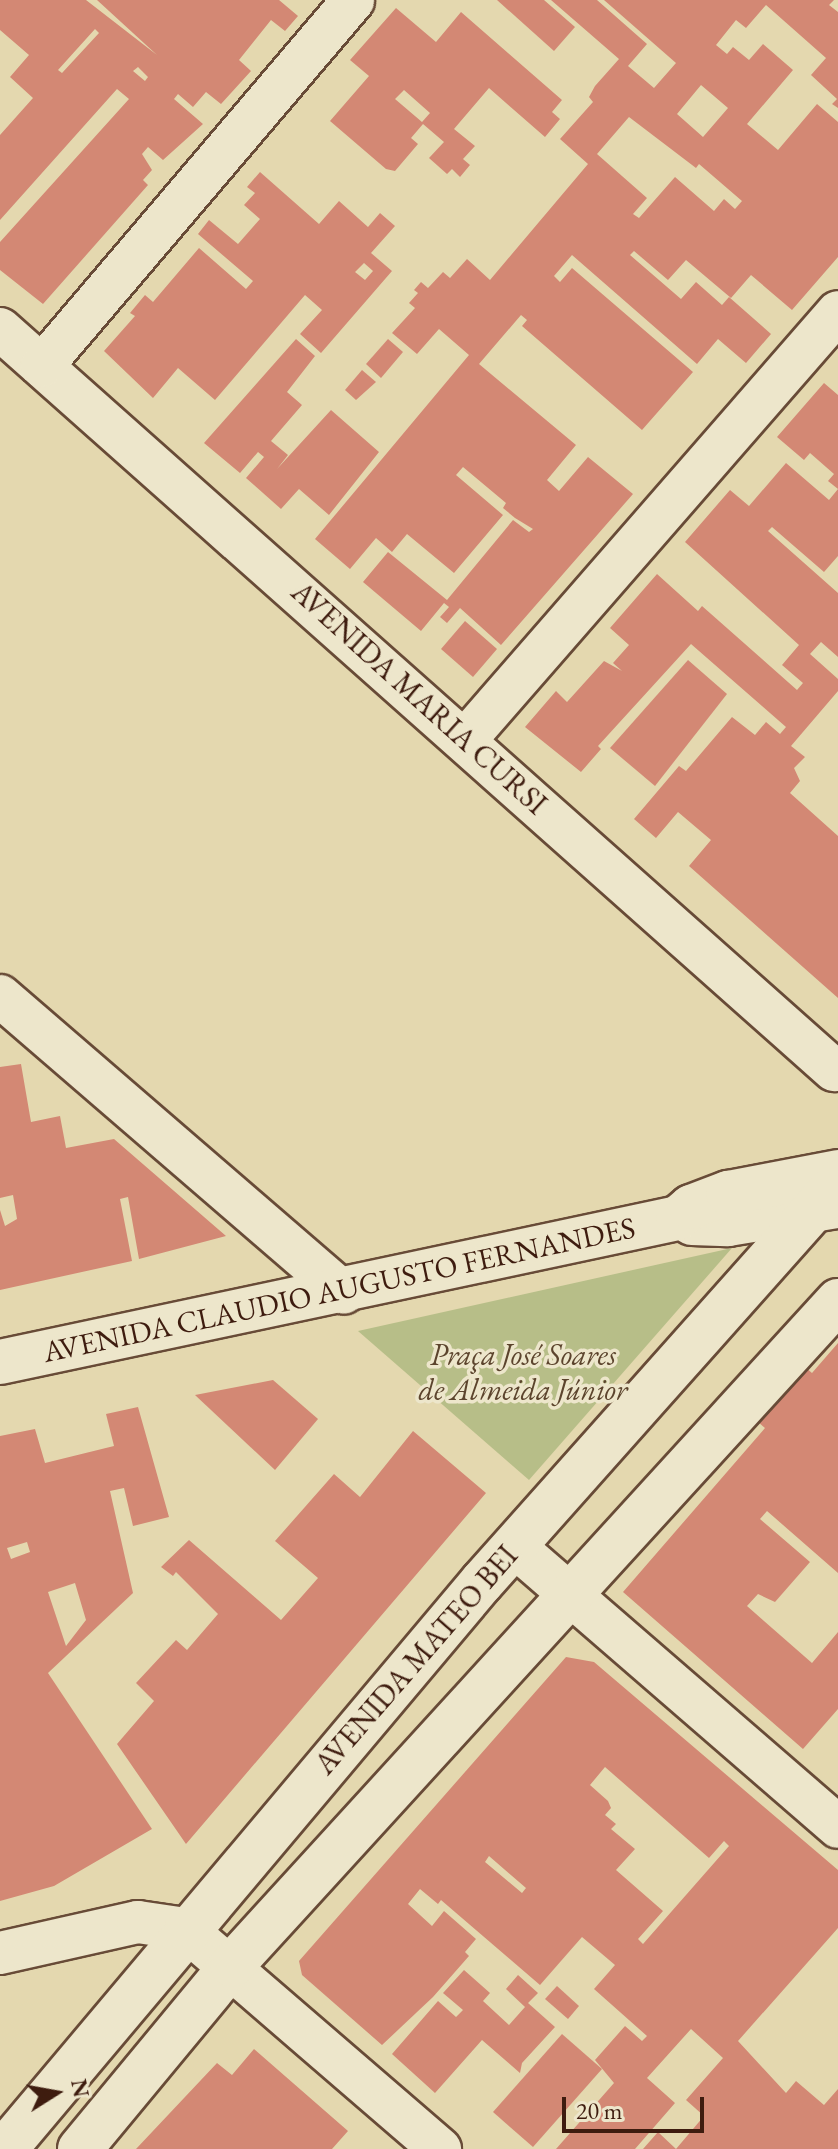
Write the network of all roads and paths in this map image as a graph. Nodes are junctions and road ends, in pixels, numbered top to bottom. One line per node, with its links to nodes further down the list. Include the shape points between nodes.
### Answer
1 (353, 0): 4 (street)
2 (838, 312): 5 (street)
3 (0, 329): 4 (street, AVENIDA MARIA CURSI)
4 (42, 366): 5 (street, AVENIDA MARIA CURSI)
5 (466, 739): 7 (street, AVENIDA MARIA CURSI)
6 (0, 996): 12 (street)
7 (834, 1070)
8 (838, 1172): 11 (main road, AVENIDA CLAUDIO AUGUSTO FERNANDES, via 728,1193 691,1207)
9 (838, 1182): 10 (main road, AVENIDA MATEO BEI)
10 (824, 1209): 11 (main road, AVENIDA CLAUDIO AUGUSTO FERNANDES, via 708,1226); 15 (main road, AVENIDA MATEO BEI)
11 (678, 1218): 12 (main road, AVENIDA CLAUDIO AUGUSTO FERNANDES)
12 (344, 1293): 14 (main road, AVENIDA CLAUDIO AUGUSTO FERNANDES)
13 (838, 1301): 16 (main road)
14 (0, 1362)
15 (514, 1546): 16 (street); 18 (main road, AVENIDA MATEO BEI)
16 (571, 1595): 17 (street); 20 (main road)
17 (838, 1827)
18 (185, 1929): 19 (street, via 138,1922); 20 (street); 21 (main road, AVENIDA MATEO BEI)
19 (0, 1953)
20 (232, 1965): 22 (main road); 23 (street)
21 (5, 2149)
22 (80, 2149)
23 (440, 2149)

